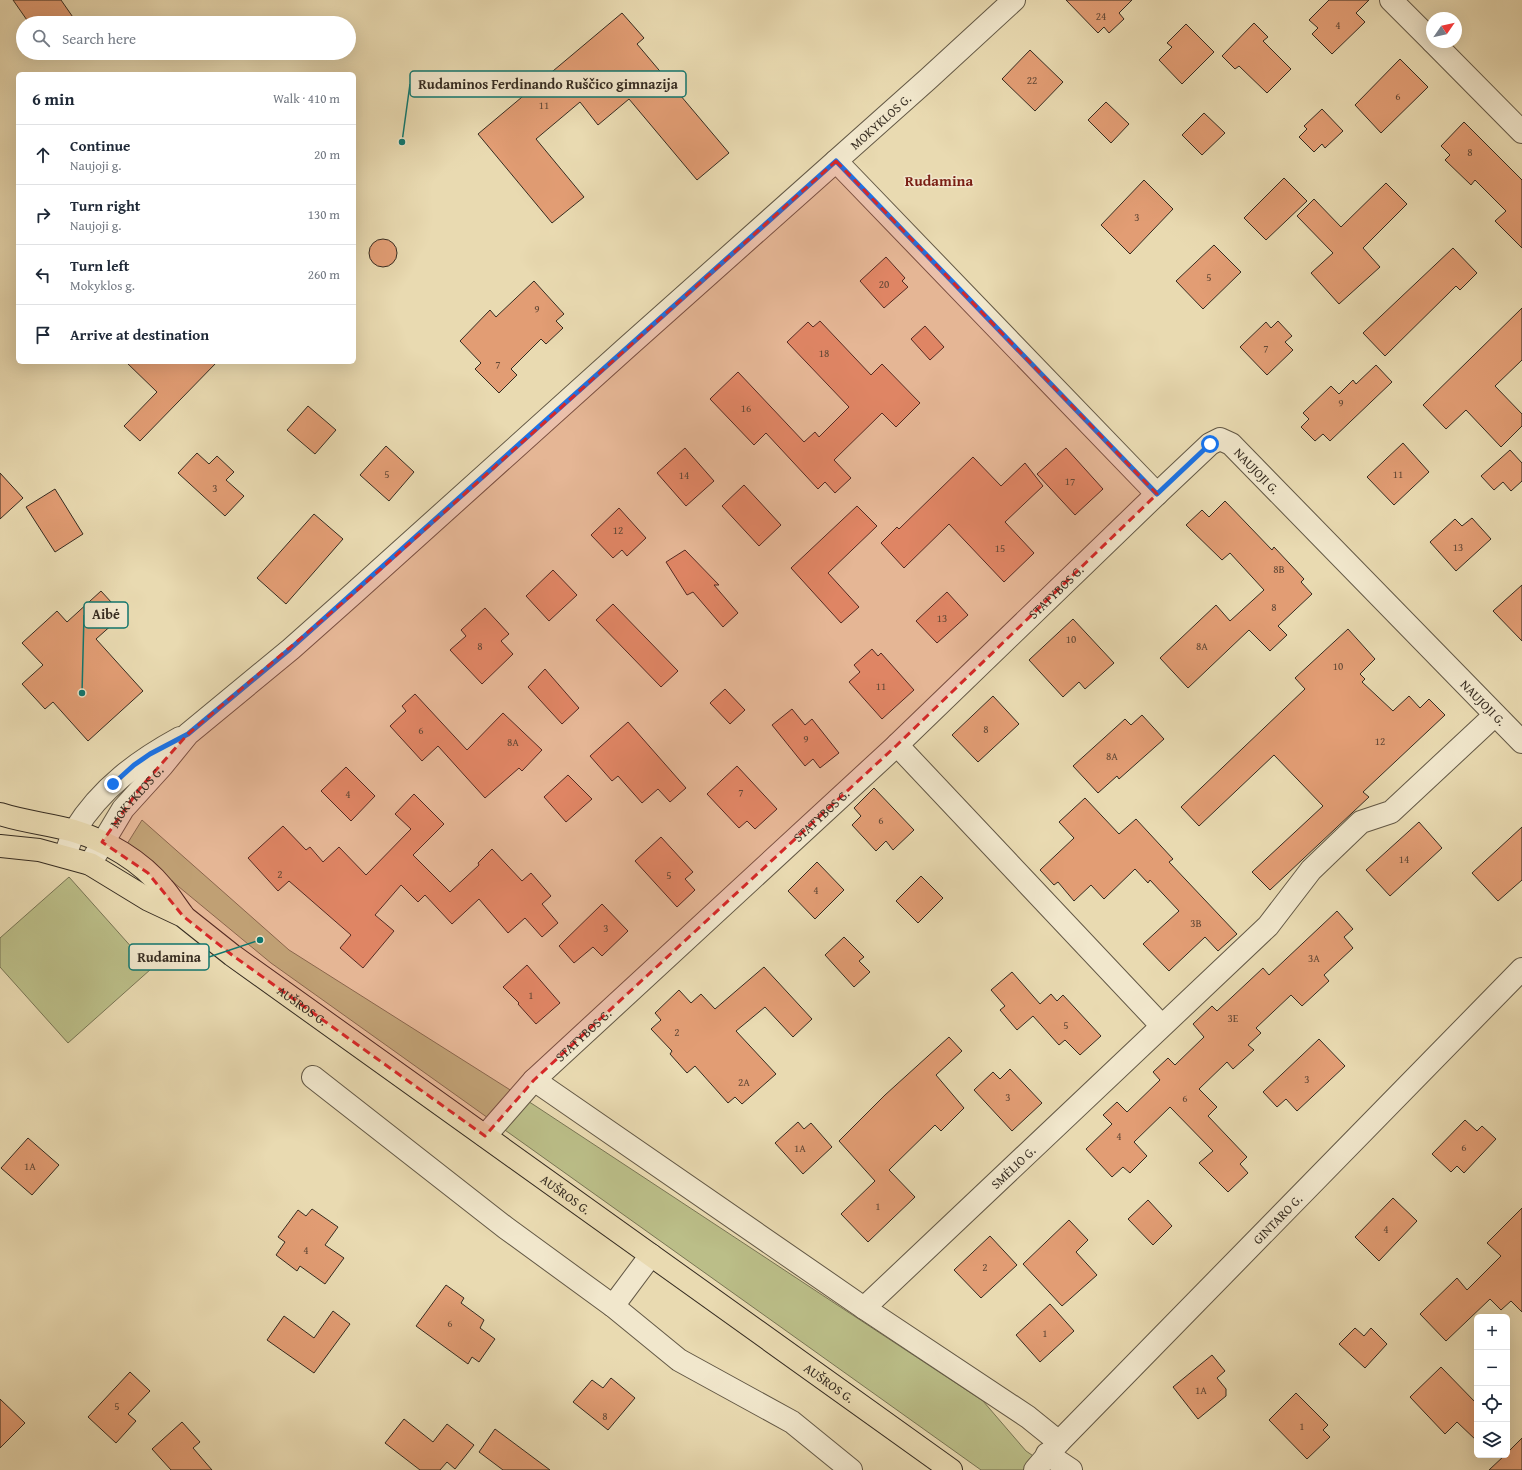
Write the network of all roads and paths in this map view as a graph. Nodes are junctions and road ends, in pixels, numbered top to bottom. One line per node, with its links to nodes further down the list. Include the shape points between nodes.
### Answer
1 (1014, 0): 6 (street, MOKYKLOS G.)
2 (1391, 0): 3 (street)
3 (1426, 34)
4 (1440, 48): 5 (street)
5 (1522, 132)
6 (836, 161): 7 (street); 9 (street, MOKYKLOS G., via 348,598)
7 (1157, 494): 8 (street, NAUJOJI G., via 1215,441 1220,439 1232,444); 11 (street, STATYBOS G.)
8 (1495, 715): 10 (street, NAUJOJI G.); 20 (street, SMĖLIO G., via 1391,812 1361,822 1311,870 1268,926)
9 (188, 734): 13 (street, MOKYKLOS G., via 134,765 113,784); 14 (street, MOKYKLOS G., via 123,809)
10 (1522, 742)
11 (897, 745): 20 (street); 22 (street, STATYBOS G.)
12 (0, 814): 13 (main road, AUŠROS G.)
13 (75, 831): 14 (main road, AUŠROS G.); 16 (street, MOKYKLOS G.)
14 (102, 842): 17 (street, MOKYKLOS G.); 18 (main road, AUŠROS G., via 127,856 148,873 163,888)
15 (0, 846): 16 (main road, AUŠROS G.)
16 (65, 856): 17 (main road, AUŠROS G.)
17 (90, 864): 18 (main road, AUŠROS G., via 149,900)
18 (183, 916): 23 (main road, AUŠROS G., via 232,955)
19 (1522, 970): 27 (street, GINTARO G.)
20 (1161, 1025): 26 (street, SMĖLIO G.)
21 (313, 1077): 25 (street, via 506,1228)
22 (534, 1080): 23 (street, STATYBOS G.); 26 (street)
23 (485, 1136): 24 (main road, AUŠROS G.)
24 (651, 1255): 25 (street); 29 (main road, AUŠROS G.)
25 (613, 1306): 28 (street, via 679,1360 792,1422)
26 (864, 1308): 27 (street, via 1028,1417)
27 (1047, 1455): 30 (street)
28 (851, 1470)
29 (950, 1470)
30 (1071, 1470)

